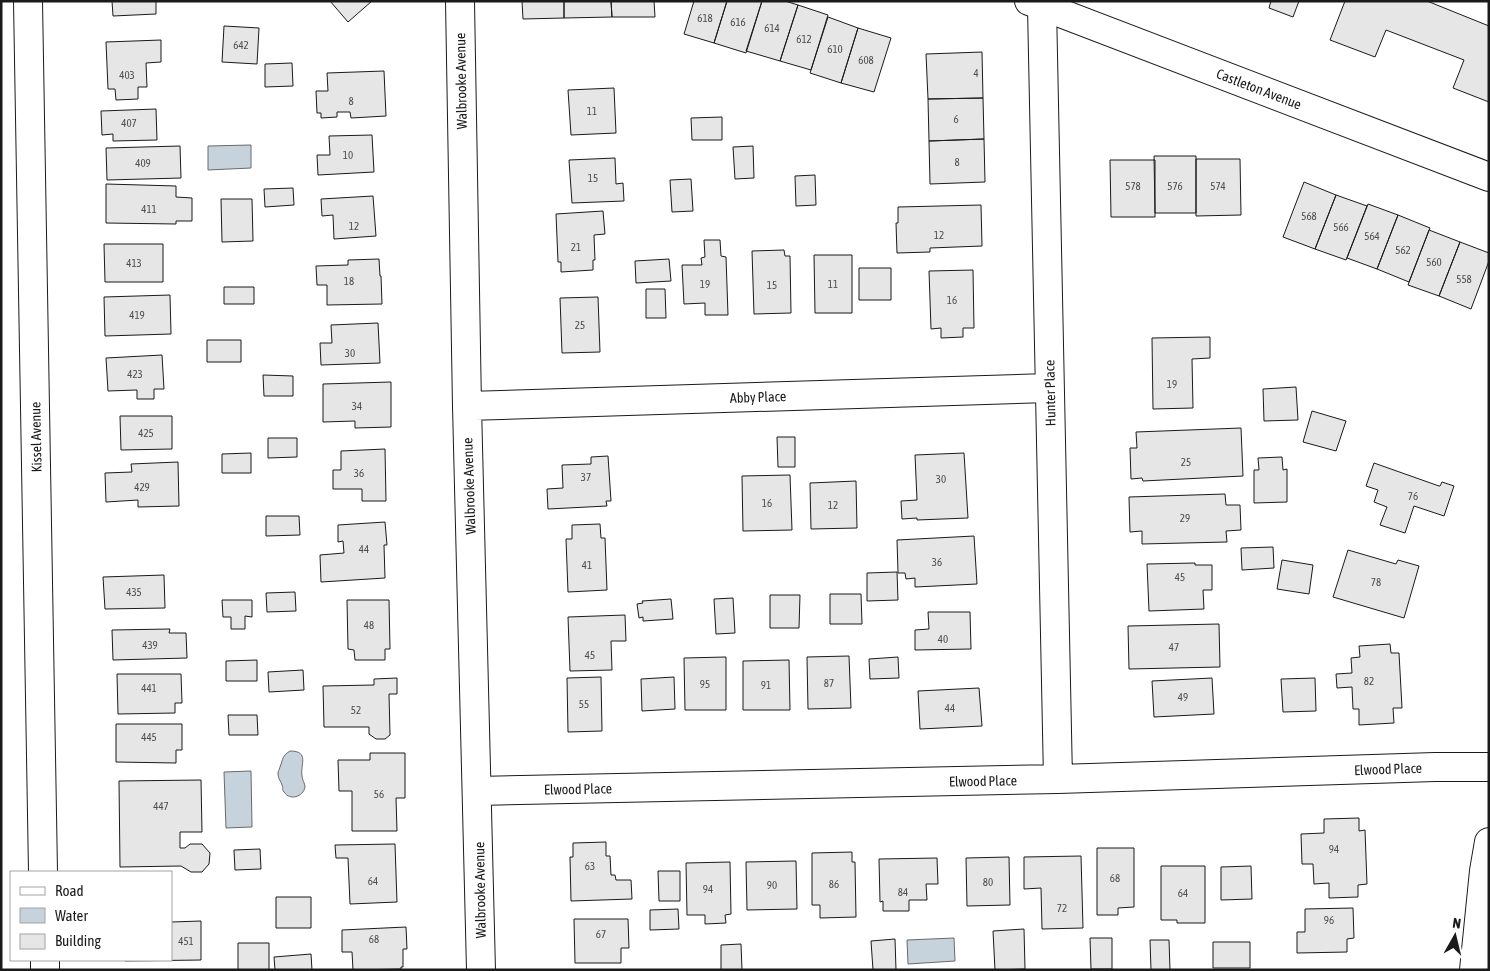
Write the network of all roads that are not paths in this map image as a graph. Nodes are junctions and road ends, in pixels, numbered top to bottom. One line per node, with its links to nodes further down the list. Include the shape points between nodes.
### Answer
1 (28, 1): 11 (street, Kissel Avenue)
2 (460, 1): 6 (street, Walbrooke Avenue)
3 (1035, 4): 4 (street, Castleton Avenue); 5 (street, Hunter Place)
4 (1489, 177)
5 (1050, 388): 6 (street, Abby Place); 8 (street, Hunter Place)
6 (467, 406): 9 (street, Walbrooke Avenue)
7 (1489, 767): 8 (street, Elwood Place)
8 (1058, 779): 9 (street, Elwood Place)
9 (477, 791): 12 (street, Walbrooke Avenue)
10 (1489, 842): 13 (street)
11 (44, 871)
12 (481, 970)
13 (1474, 970)

